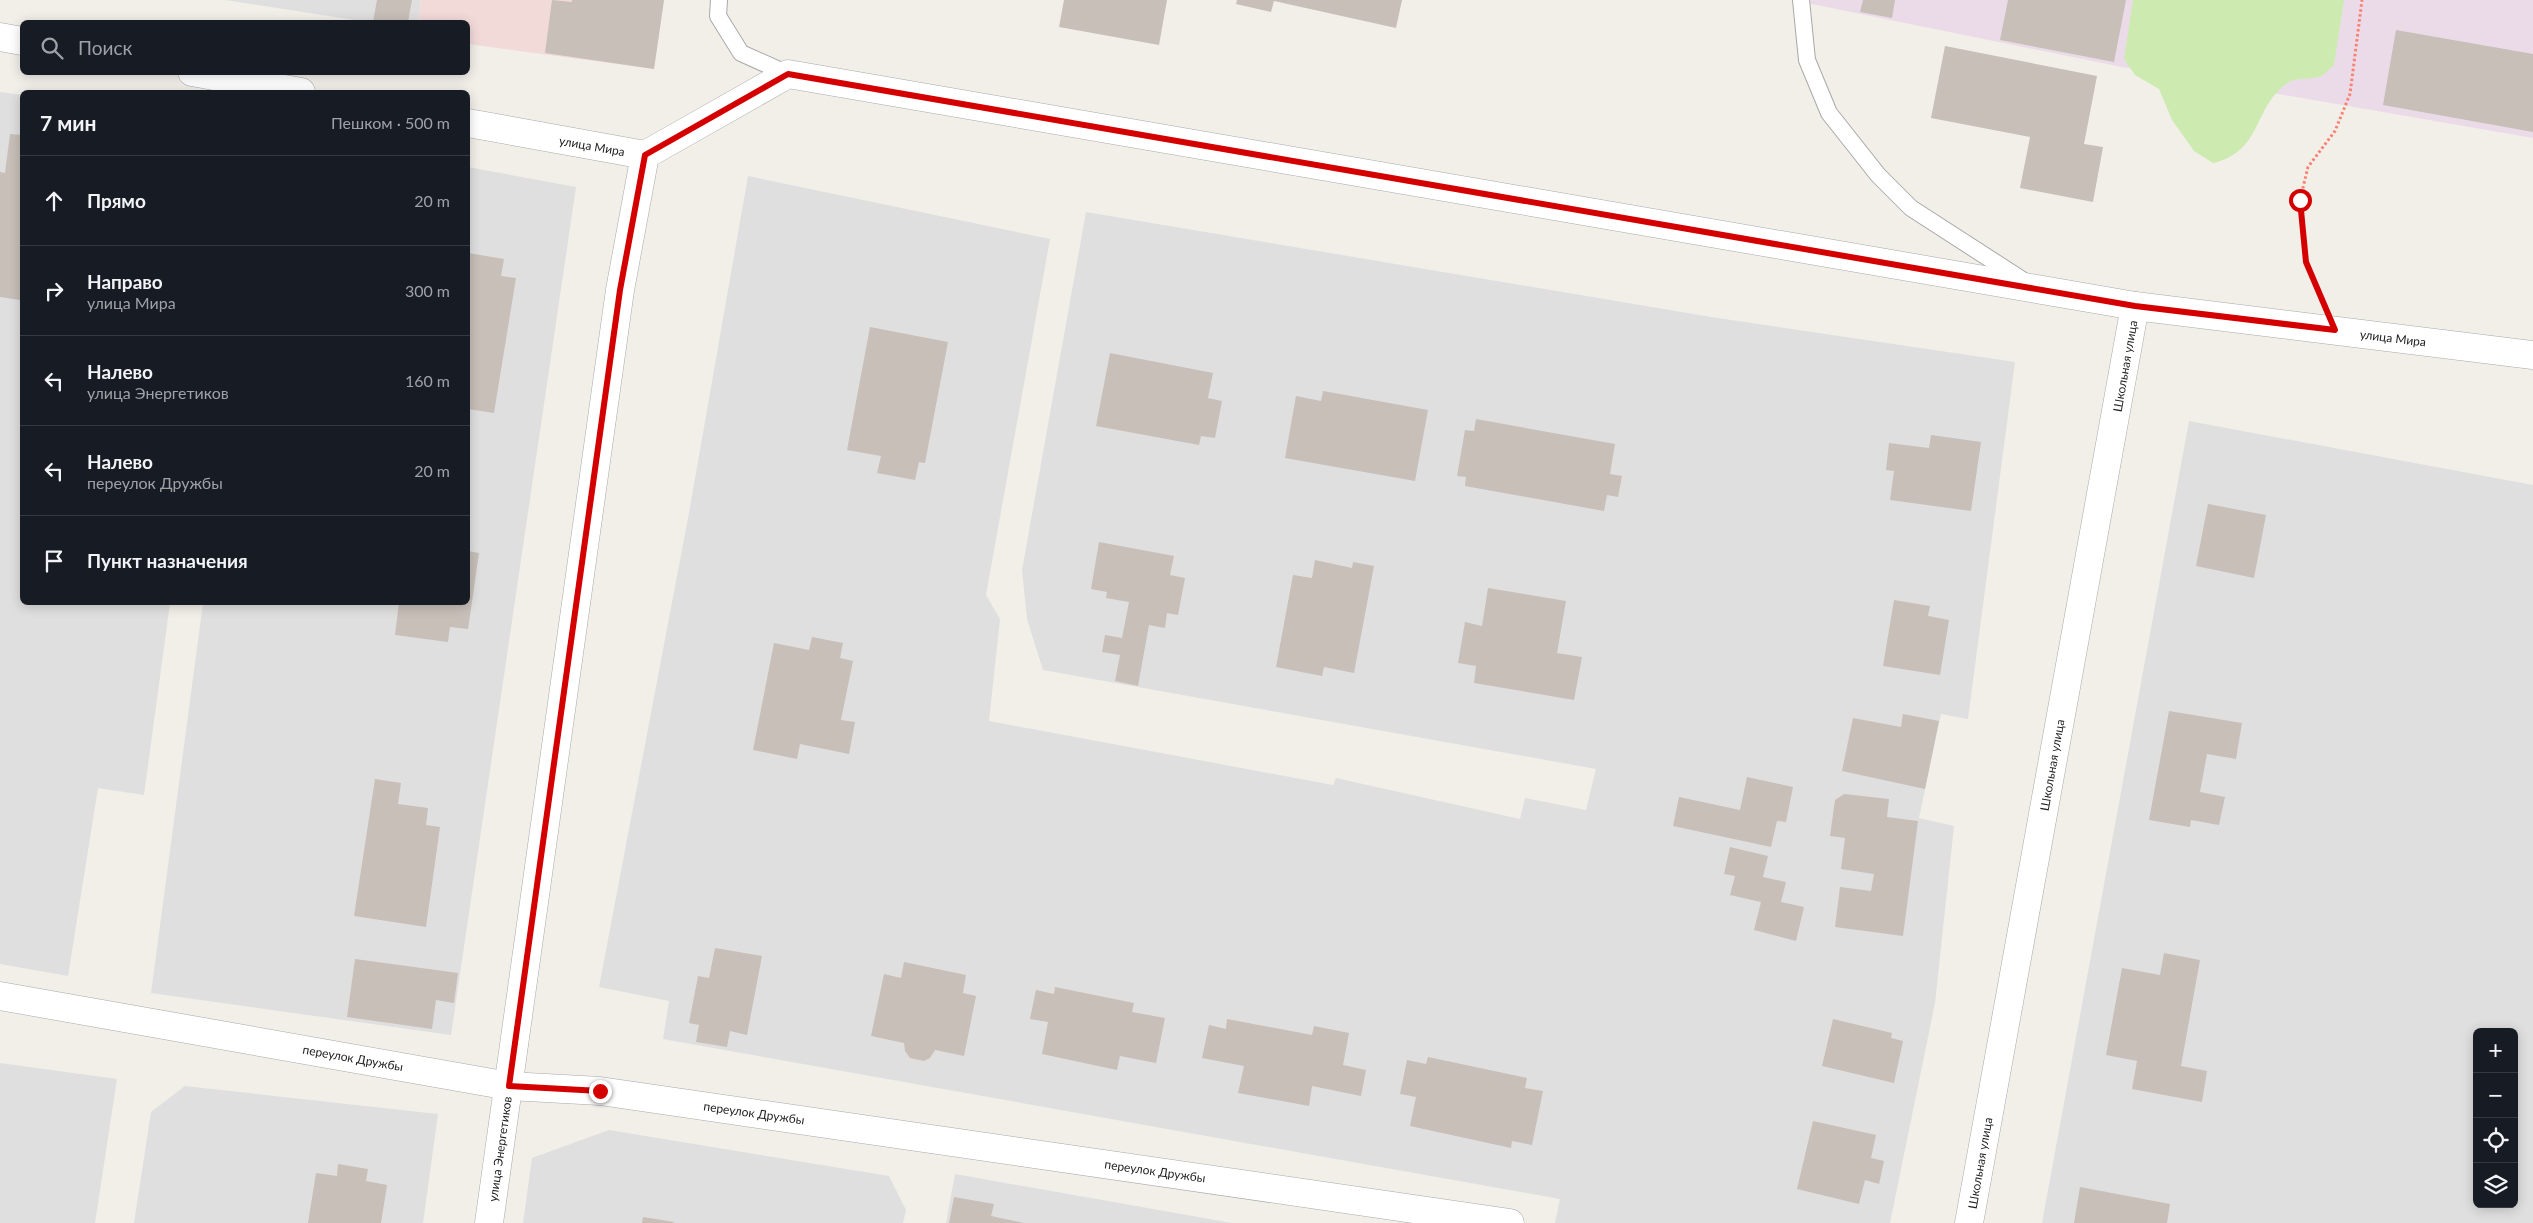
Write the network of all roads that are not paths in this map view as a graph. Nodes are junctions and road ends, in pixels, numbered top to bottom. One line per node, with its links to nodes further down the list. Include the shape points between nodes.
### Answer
1 (719, 0): 5 (lane, via 718,16 741,53)
2 (1801, 0): 10 (lane, via 1807,60 1829,113 1878,175 1911,208)
3 (0, 37): 4 (street)
4 (20, 42)
5 (788, 74): 9 (street); 10 (street, улица Мира)
6 (208, 75): 7 (street)
7 (291, 90)
8 (470, 123): 9 (street, улица Мира)
9 (645, 155): 14 (street, улица Энергетиков, via 620,290)
10 (2040, 290): 11 (street, улица Мира)
11 (2135, 306): 12 (street, улица Мира); 17 (street, Школьная улица)
12 (2533, 355)
13 (0, 996): 14 (street, переулок Дружбы)
14 (509, 1086): 15 (street, улица Энергетиков); 16 (street, переулок Дружбы, via 600,1091)
15 (489, 1223)
16 (1510, 1223)
17 (1969, 1223)

